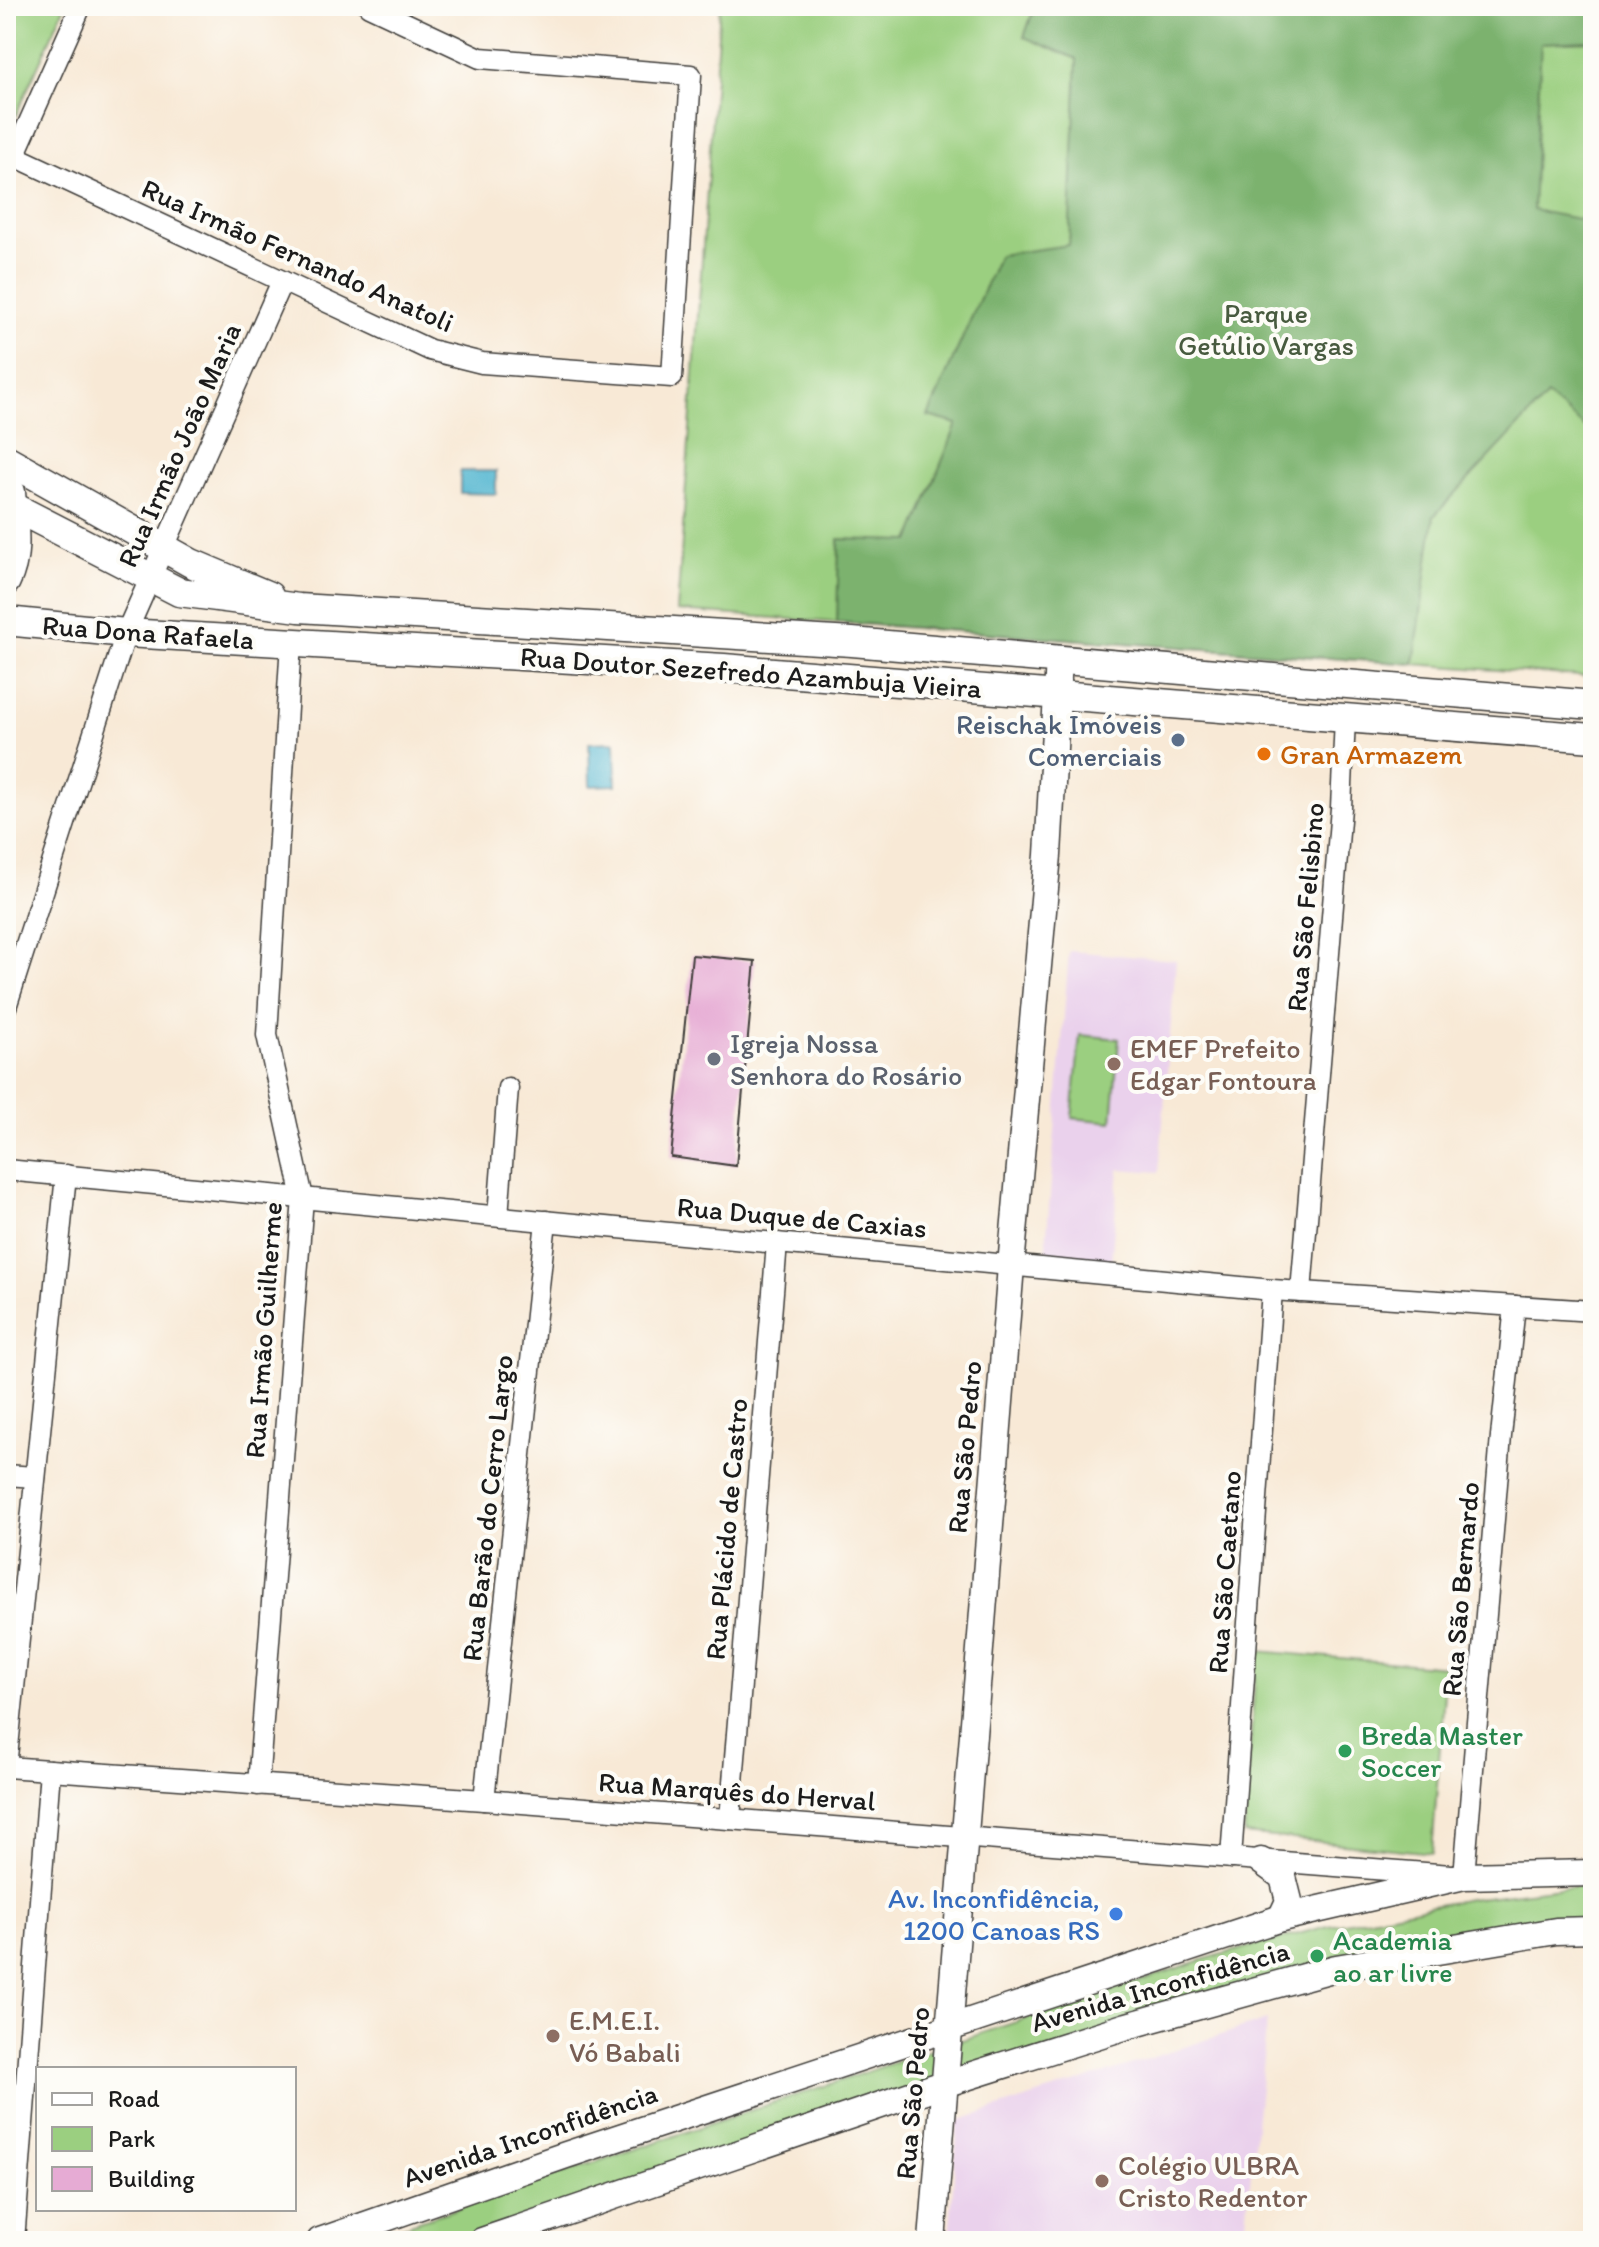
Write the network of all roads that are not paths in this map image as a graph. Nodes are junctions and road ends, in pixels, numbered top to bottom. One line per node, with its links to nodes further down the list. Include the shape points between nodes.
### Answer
1 (81, 6): 3 (street)
2 (369, 6): 4 (street, Rua Irmão Fernando Anatoli, via 480,58 691,75 672,377 482,363 430,350)
3 (10, 154): 4 (street, Rua Irmão Fernando Anatoli)
4 (282, 281): 7 (street, Rua Irmão João Maria)
5 (7, 459): 6 (main road); 7 (main road, Rua Doutor Sezefredo Azambuja Vieira)
6 (9, 505): 8 (main road, Rua Doutor Sezefredo Azambuja Vieira); 9 (main road, via 15,547)
7 (163, 549): 8 (street, Rua Irmão João Maria); 10 (main road, Rua Doutor Sezefredo Azambuja Vieira)
8 (150, 579): 10 (main road, Rua Doutor Sezefredo Azambuja Vieira, via 179,592); 12 (street, Rua Irmão João Maria)
9 (6, 581)
10 (299, 608): 14 (main road, Rua Doutor Sezefredo Azambuja Vieira)
11 (6, 621): 12 (main road, Rua Dona Rafaela)
12 (126, 633): 13 (main road, Rua Dona Rafaela); 19 (street, Rua Irmão João Maria)
13 (291, 642): 15 (main road, Rua Doutor Sezefredo Azambuja Vieira); 23 (street, Rua Irmão Guilherme, via 267,1035)
14 (1059, 659): 15 (street, Rua São Pedro); 16 (main road, Rua Doutor Sezefredo Azambuja Vieira)
15 (1057, 693): 17 (main road, Rua Doutor Sezefredo Azambuja Vieira); 27 (street, Rua São Pedro)
16 (1593, 705)
17 (1345, 718): 18 (main road, Rua Doutor Sezefredo Azambuja Vieira); 29 (street, Rua São Felisbino)
18 (1593, 738)
19 (6, 1007)
20 (508, 1088): 24 (street)
21 (6, 1170): 22 (street, Rua Duque de Caxias)
22 (66, 1175): 23 (street, Rua Duque de Caxias); 33 (street)
23 (303, 1198): 24 (street, Rua Duque de Caxias); 36 (street, Rua Irmão Guilherme)
24 (498, 1216): 25 (street, Rua Duque de Caxias)
25 (546, 1221): 26 (street, Rua Duque de Caxias); 37 (street, Rua Barão do Cerro Largo)
26 (777, 1243): 27 (street, Rua Duque de Caxias); 38 (street, Rua Plácido de Castro)
27 (1011, 1266): 28 (street, Rua Duque de Caxias); 39 (street, Rua São Pedro)
28 (1272, 1290): 29 (street, Rua Duque de Caxias); 40 (street, Rua São Caetano)
29 (1301, 1292): 30 (street, Rua Duque de Caxias)
30 (1515, 1306): 31 (street, Rua Duque de Caxias); 43 (street, Rua São Bernardo)
31 (1593, 1311)
32 (6, 1475): 33 (street)
33 (35, 1477): 34 (street)
34 (6, 1767): 35 (street, Rua Marquês do Herval)
35 (50, 1770): 36 (street, Rua Marquês do Herval); 48 (street)
36 (258, 1785): 37 (street, Rua Marquês do Herval)
37 (484, 1800): 38 (street, Rua Marquês do Herval)
38 (730, 1819): 39 (street, Rua Marquês do Herval)
39 (964, 1837): 40 (street, Rua Marquês do Herval); 46 (street, Rua São Pedro)
40 (1231, 1858): 41 (street, Rua Marquês do Herval)
41 (1261, 1861): 43 (street, Rua Marquês do Herval); 44 (street, via 1283,1877 1289,1901)
42 (1593, 1873): 43 (street, Avenida Inconfidência)
43 (1464, 1876): 44 (street, Avenida Inconfidência)
44 (1281, 1918): 46 (street, Avenida Inconfidência)
45 (1593, 1930): 47 (street, Avenida Inconfidência, via 1556,1931 1336,1968)
46 (950, 2027): 47 (street, Rua São Pedro); 49 (street, Avenida Inconfidência)
47 (946, 2083): 50 (street, Avenida Inconfidência); 51 (street, Rua São Pedro)
48 (14, 2241)
49 (320, 2241)
50 (482, 2241)
51 (932, 2241)

